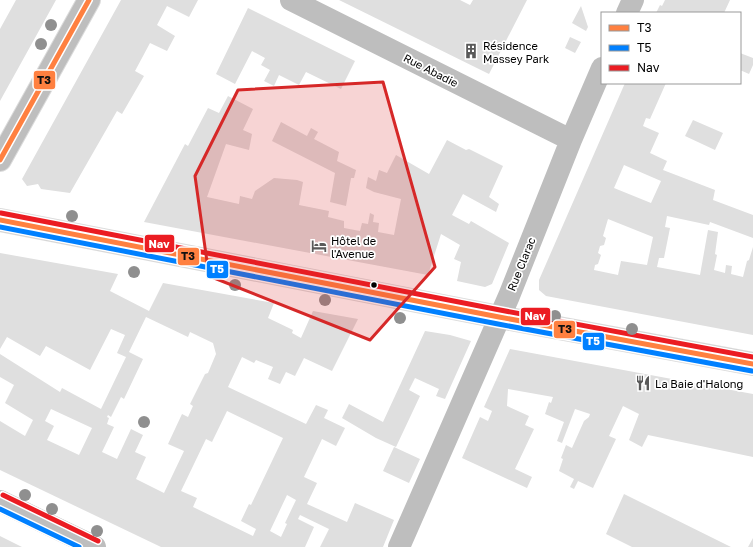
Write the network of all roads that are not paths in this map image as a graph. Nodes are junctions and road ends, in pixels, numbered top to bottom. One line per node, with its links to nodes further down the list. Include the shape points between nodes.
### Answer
1 (88, 0): 7 (street)
2 (291, 0): 6 (street, Rue Abadie)
3 (633, 0): 4 (street)
4 (627, 12)
5 (601, 70): 6 (street, Rue Clarac)
6 (571, 140): 9 (street, Rue Clarac)
7 (0, 160)
8 (0, 220): 9 (street)
9 (499, 317): 10 (street); 13 (street, Rue Clarac)
10 (753, 364)
11 (0, 501): 12 (street)
12 (95, 547)
13 (399, 547)

